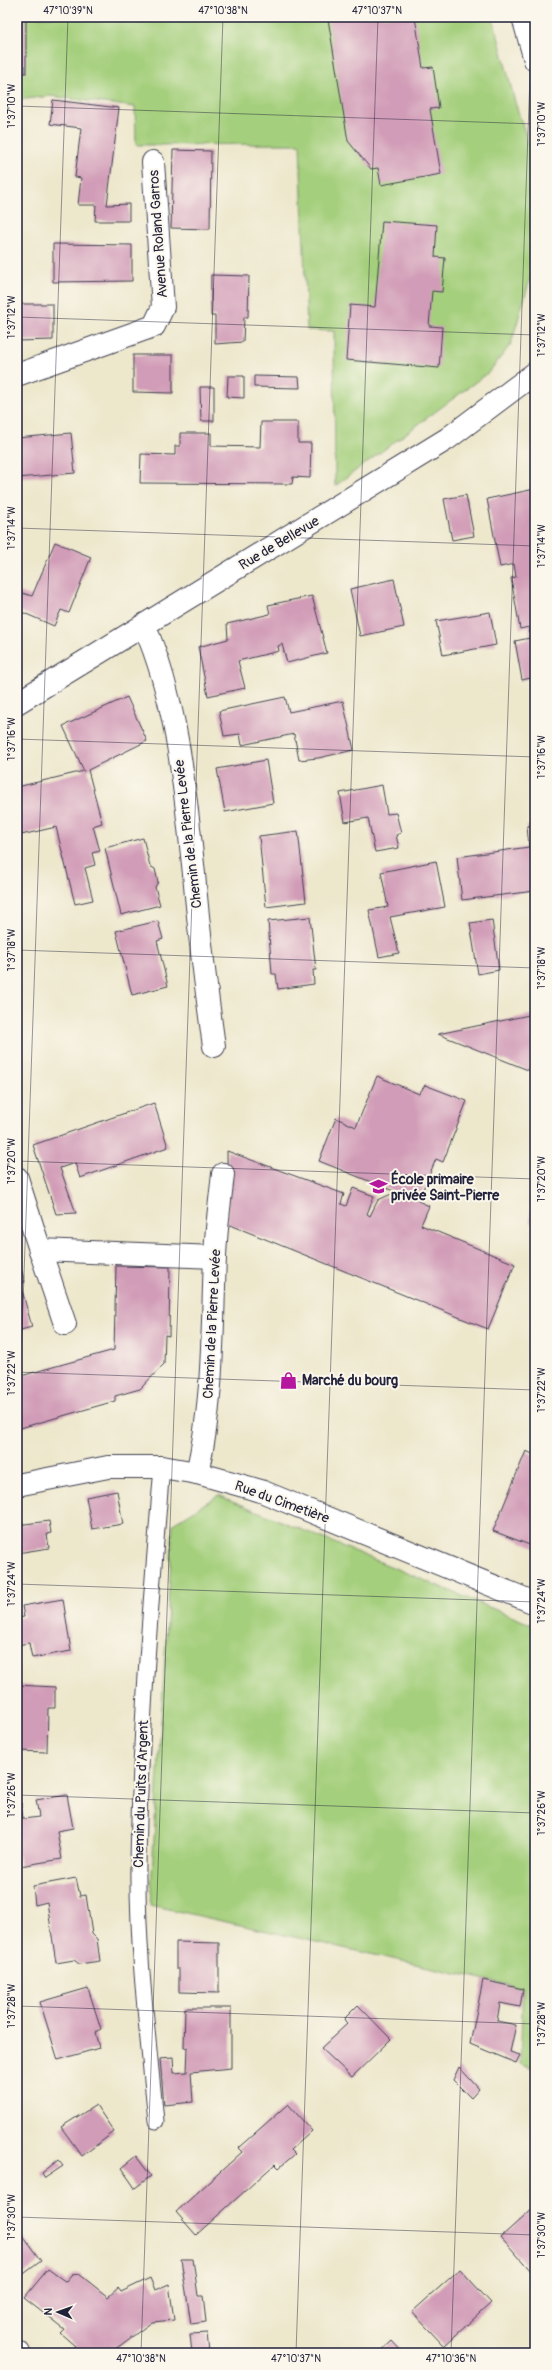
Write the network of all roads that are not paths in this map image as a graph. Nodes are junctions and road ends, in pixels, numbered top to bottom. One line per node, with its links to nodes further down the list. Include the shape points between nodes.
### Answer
1 (523, 17): 2 (street)
2 (535, 60)
3 (153, 162): 5 (street, Avenue Roland Garros, via 163,307 154,326)
4 (535, 373): 6 (street, Rue de Bellevue, via 447,439)
5 (17, 374)
6 (144, 625): 7 (street, Rue de Bellevue); 8 (street, Chemin de la Pierre Levée, via 168,695 179,752 203,971)
7 (17, 703)
8 (214, 1046)
9 (223, 1174): 12 (street, Chemin de la Pierre Levée)
10 (17, 1178): 11 (street)
11 (40, 1250): 12 (street); 13 (street)
12 (215, 1257): 15 (street, Chemin de la Pierre Levée, via 210,1383 204,1446)
13 (65, 1324)
14 (162, 1467): 15 (street, Rue du Cimetière); 16 (street, Rue du Cimetière, via 108,1467); 18 (lane, Chemin du Puits d'Argent, via 146,1668 138,1865 142,1963)
15 (197, 1473): 17 (street, Rue du Cimetière, via 261,1491)
16 (17, 1485)
17 (535, 1603)
18 (156, 2121)

